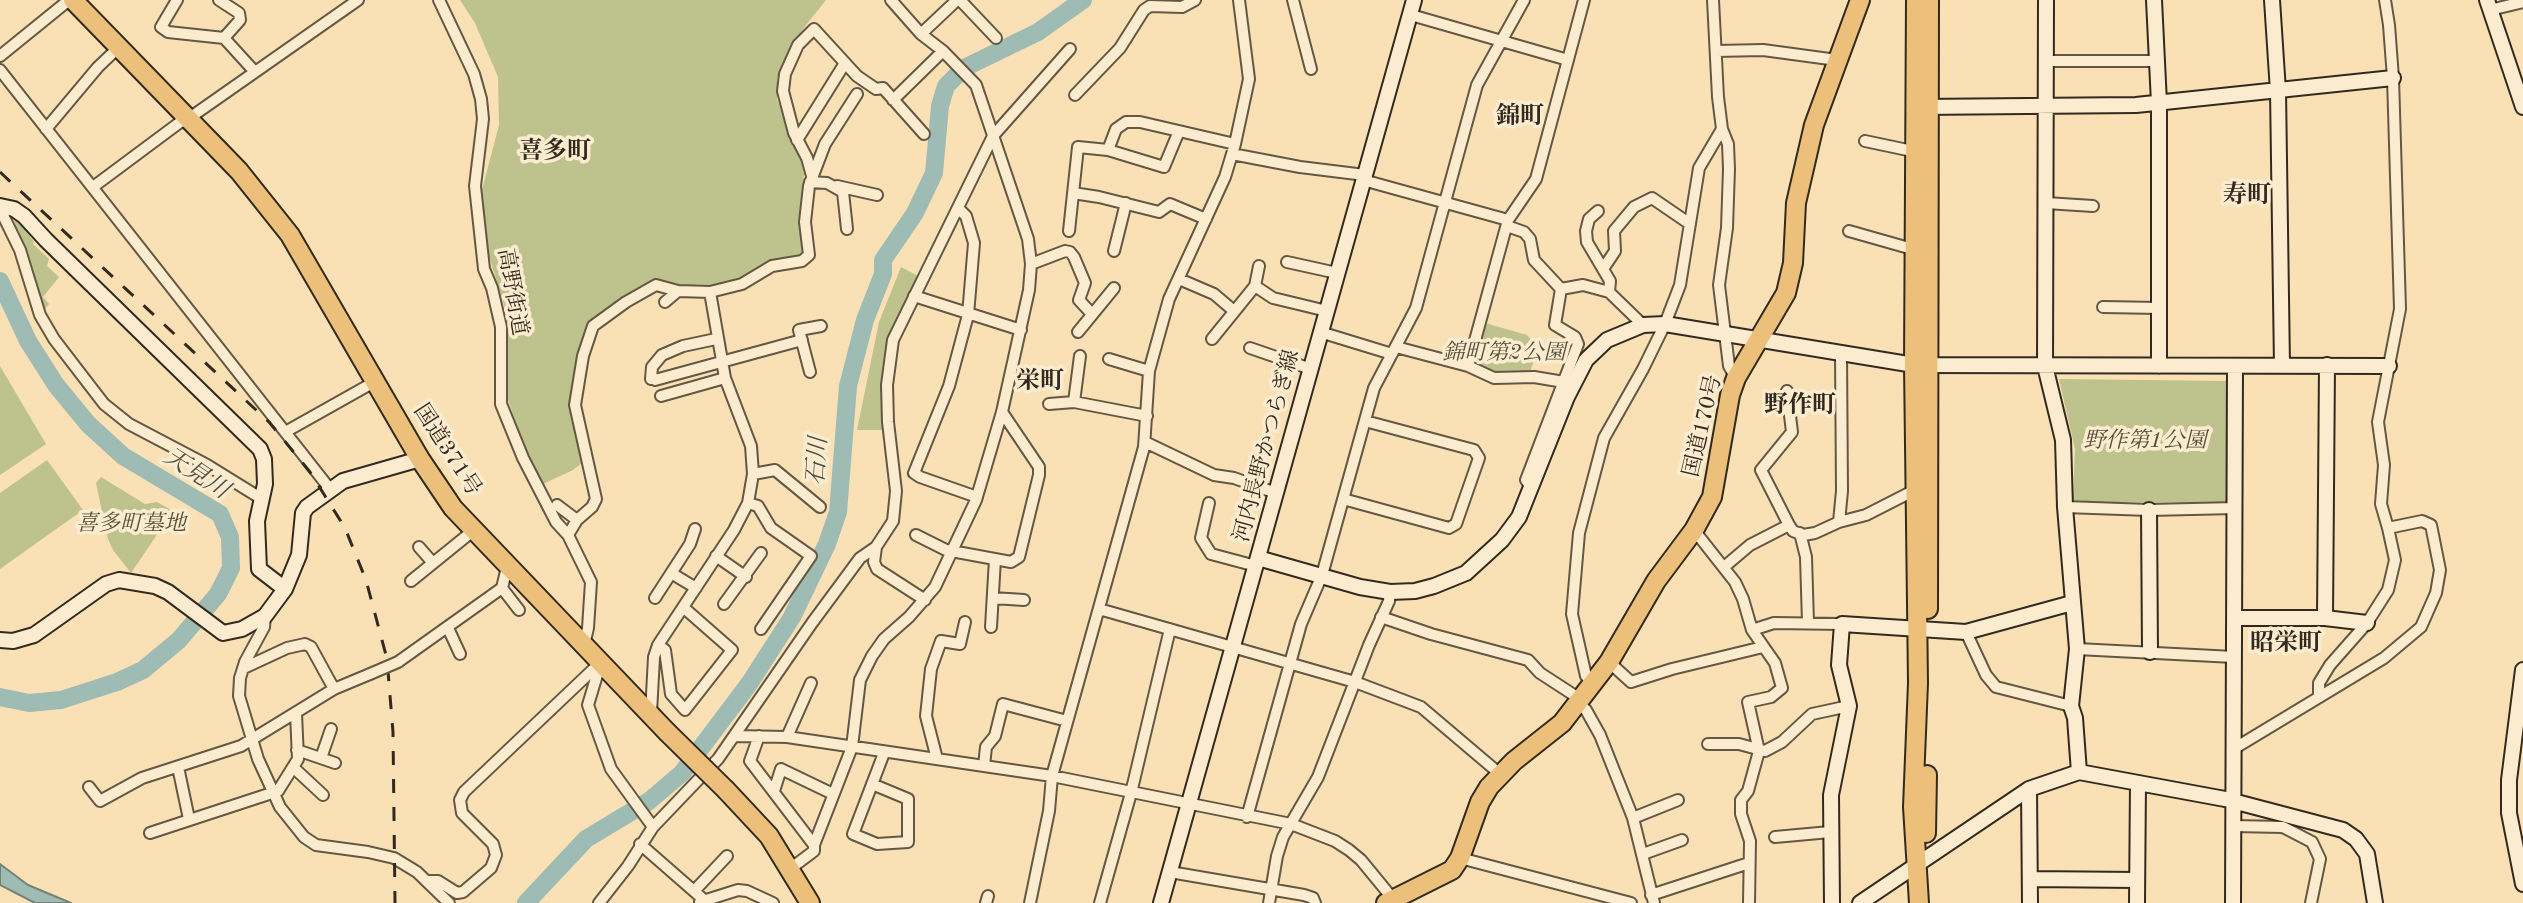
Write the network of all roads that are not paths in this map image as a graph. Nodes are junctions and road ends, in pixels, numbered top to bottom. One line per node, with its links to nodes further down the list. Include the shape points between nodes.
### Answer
1 (71, 0): 28 (highway, 国道371号); 32 (street)
2 (177, 0): 25 (street, via 161,27)
3 (358, 0): 40 (street)
4 (439, 0): 167 (street, 高野街道, via 481,99 475,186 484,269 501,327 501,404 523,458)
5 (891, 0): 24 (street)
6 (958, 0): 24 (street); 26 (street)
7 (1195, 0): 44 (street, via 1182,7 1144,10 1120,48)
8 (1239, 0): 58 (street, via 1249,79)
9 (1293, 0): 38 (street)
10 (1524, 0): 27 (street)
11 (1584, 0): 33 (street)
12 (1713, 0): 31 (street)
13 (1860, 0): 34 (highway, 国道170号)
14 (1916, 0): 47 (highway)
15 (1929, 0): 47 (highway)
16 (2046, 0): 35 (street)
17 (2154, 0): 36 (street)
18 (2272, 0): 42 (street)
19 (2385, 0): 41 (street)
20 (222, 1): 25 (street, via 239,13 240,20)
21 (2523, 2): 22 (street)
22 (2489, 5): 49 (street)
23 (1412, 7): 27 (street); 61 (street, 河内長野かつらぎ線)
24 (921, 34): 30 (street)
25 (224, 38): 40 (street)
26 (996, 38)
27 (1501, 41): 33 (street); 67 (street, via 1477,85)
28 (119, 47): 50 (highway, 国道371号); 51 (street)
29 (1070, 49): 55 (street)
30 (943, 51): 45 (street); 55 (street, via 976,85)
31 (1716, 51): 34 (street, via 1763,50); 52 (street)
32 (0, 56)
33 (1568, 60): 75 (street, via 1536,179)
34 (1837, 60): 111 (highway, 国道170号, via 1805,158 1786,293)
35 (2046, 61): 36 (street); 48 (street)
36 (2157, 61): 46 (street)
37 (845, 63): 45 (street); 56 (street); 56 (street, via 814,29 798,45 783,91)
38 (1311, 69)
39 (0, 70): 51 (street)
40 (255, 72): 50 (street)
41 (2393, 78): 42 (street); 125 (street, via 2400,309)
42 (2278, 91): 46 (street); 124 (street)
43 (857, 94): 62 (street, via 825,144)
44 (1075, 95)
45 (893, 100): 54 (street)
46 (2159, 103): 48 (street); 97 (street)
47 (1923, 107): 48 (street); 60 (highway); 119 (highway)
48 (2046, 107): 69 (street)
49 (2523, 107)
50 (188, 119): 64 (street); 132 (highway, 国道371号, via 256,190 290,235)
51 (46, 129): 64 (street)
52 (1722, 129): 76 (street, via 1699,168); 108 (street, via 1728,144 1729,184 1719,285)
53 (1179, 131): 58 (street); 59 (street, via 1126,122 1116,129); 59 (street, via 1164,167)
54 (924, 134)
55 (993, 136): 72 (street); 83 (street, via 1023,222)
56 (797, 140): 62 (street)
57 (1865, 141): 60 (street)
58 (1233, 149): 61 (street); 74 (street)
59 (1108, 150): 65 (street, via 1078,147)
60 (1917, 152): 80 (highway)
61 (1364, 177): 67 (street); 86 (street, 河内長野かつらぎ線)
62 (811, 179): 63 (street); 92 (street, via 805,222 809,255)
63 (837, 186): 66 (street); 77 (street, via 843,192)
64 (93, 187): 141 (street)
65 (1073, 193): 68 (street); 78 (street)
66 (877, 195)
67 (1445, 201): 75 (street); 114 (street, via 1416,308)
68 (1126, 203): 74 (street, via 1159,212 1170,204); 81 (street)
69 (2046, 203): 70 (street); 122 (street)
70 (2093, 206)
71 (0, 207): 150 (street, via 24,216 260,449 265,471); 150 (street, via 40,315 104,404 129,424)
72 (958, 208): 94 (street); 101 (street, via 974,243)
73 (1598, 211): 85 (street, via 1586,231)
74 (1206, 219): 87 (street)
75 (1508, 223): 90 (street, via 1530,239 1534,260); 121 (street)
76 (1690, 224): 85 (street, via 1652,198 1634,207 1614,231 1615,251); 102 (street, via 1680,285)
77 (847, 229)
78 (1069, 231)
79 (1849, 231): 80 (street)
80 (1916, 250): 119 (highway)
81 (1114, 251)
82 (1287, 262): 86 (street)
83 (1031, 264): 100 (street, via 1070,252 1085,283 1079,300); 105 (street)
84 (1259, 266): 88 (street)
85 (1603, 269): 93 (street)
86 (1337, 273): 99 (street, 河内長野かつらぎ線)
87 (1179, 279): 98 (street, via 1214,294); 128 (street)
88 (1255, 286): 98 (street); 99 (street, via 1273,298)
89 (1114, 288): 100 (street)
90 (1561, 289): 93 (street, via 1583,285); 133 (street, via 1555,325 1578,344)
91 (678, 291): 92 (street); 95 (street); 159 (street, via 656,285 593,326 575,405 596,499)
92 (710, 292): 109 (street)
93 (1609, 292): 103 (street)
94 (914, 296): 101 (street); 170 (street, via 889,360 888,422 896,491 893,521)
95 (665, 302)
96 (2103, 307): 97 (street)
97 (2159, 308): 123 (street)
98 (1234, 311): 110 (street)
99 (1327, 311): 107 (street, 河内長野かつらぎ線)
100 (1091, 313): 106 (street)
101 (968, 315): 105 (street); 149 (street, via 949,386 914,473)
102 (1665, 324): 103 (street); 108 (street); 227 (street, via 1604,438 1579,533 1572,614)
103 (1643, 325): 145 (street, via 1607,340 1586,360)
104 (821, 326): 112 (street, via 799,330)
105 (1021, 330): 138 (street)
106 (1078, 332)
107 (1320, 332): 114 (street); 127 (street, 河内長野かつらぎ線)
108 (1726, 333): 111 (street); 131 (street, via 1729,366)
109 (716, 339): 118 (street); 118 (street, via 662,355 652,367 653,380)
110 (1212, 339)
111 (1757, 339): 115 (street); 131 (highway, 国道170号)
112 (802, 340): 118 (street); 129 (street)
113 (1250, 348): 127 (street)
114 (1394, 351): 121 (street); 140 (street, via 1374,388)
115 (1841, 353): 119 (street); 160 (street)
116 (1080, 356): 136 (street)
117 (1109, 359): 128 (street)
118 (721, 362): 130 (street)
119 (1922, 365): 122 (street); 147 (highway); 208 (highway)
120 (2327, 365): 124 (street); 125 (street); 199 (street)
121 (1468, 366): 133 (street, via 1503,380 1534,377)
122 (2045, 366): 123 (street); 156 (street, via 2063,440)
123 (2159, 366): 126 (street)
124 (2282, 366): 126 (street)
125 (2389, 366): 162 (street, via 2378,422 2384,465 2381,504)
126 (2235, 368): 157 (street)
127 (1311, 369): 148 (street, 河内長野かつらぎ線)
128 (1149, 371): 139 (street)
129 (810, 372)
130 (725, 378): 135 (street); 144 (street, via 751,446)
131 (1736, 378): 165 (highway, 国道170号, via 1712,497)
132 (376, 381): 141 (street); 143 (highway, 国道371号)
133 (1564, 382): 145 (street, via 1526,480)
134 (1787, 391): 161 (street, via 1792,432 1761,470)
135 (661, 396)
136 (1074, 402): 137 (street); 139 (street)
137 (1049, 404)
138 (1002, 412): 149 (street); 174 (street, via 1039,467 1039,475 1019,557 1011,562)
139 (1147, 416): 142 (street)
140 (1365, 421): 151 (street); 151 (street, via 1474,450 1479,458 1456,524 1449,528)
141 (287, 431): 146 (street)
142 (1145, 442): 148 (street, via 1214,475); 194 (street)
143 (420, 459): 146 (street); 164 (highway, 国道371号)
144 (753, 474): 152 (street); 155 (street, via 775,470)
145 (1531, 487): 186 (street, via 1512,528 1466,573 1415,591)
146 (330, 489): 185 (street, via 303,513 299,555)
147 (1915, 490): 160 (street, via 1866,515); 208 (highway)
148 (1276, 493): 175 (street, 河内長野かつらぎ線)
149 (977, 497): 171 (street)
150 (262, 499): 185 (street, via 257,521 259,569)
151 (1343, 499): 180 (street)
152 (748, 503): 173 (street); 206 (street, via 758,506 771,528 811,556)
153 (1209, 503): 175 (street, via 1201,538 1211,554)
154 (557, 505): 159 (street)
155 (820, 507)
156 (2065, 507): 158 (street); 191 (street)
157 (2236, 508): 158 (street); 198 (street)
158 (2149, 510): 217 (street)
159 (577, 520): 167 (street)
160 (1839, 522): 166 (street, via 1815,533)
161 (1789, 525): 166 (street); 178 (street, via 1750,545)
162 (2388, 528): 202 (street, via 2393,576); 229 (street, via 2422,521 2431,525 2440,570 2431,610 2421,627 2384,658)
163 (695, 529): 179 (street)
164 (474, 530): 176 (street); 177 (highway, 国道371号)
165 (1694, 530): 178 (street); 220 (highway, 国道170号, via 1656,581)
166 (1800, 533): 201 (street)
167 (568, 535): 212 (street, 高野街道, via 592,587)
168 (916, 535): 171 (street)
169 (419, 547): 176 (street)
170 (876, 547): 189 (street, via 877,569); 237 (street, via 860,558)
171 (954, 551): 174 (street); 189 (street)
172 (761, 553): 181 (street)
173 (716, 556): 181 (street); 184 (street)
174 (995, 559): 188 (street)
175 (1257, 562): 180 (street); 214 (street, 河内長野かつらぎ線)
176 (433, 563): 182 (street)
177 (507, 567): 183 (street); 212 (highway, 国道371号)
178 (1724, 567): 209 (street, via 1743,599)
179 (671, 573): 184 (street); 187 (street)
180 (1322, 575): 186 (street); 222 (street)
181 (746, 577): 192 (street)
182 (411, 581)
183 (502, 588): 195 (street); 205 (street)
184 (696, 588): 193 (street)
185 (285, 589): 196 (street)
186 (1390, 592): 197 (street)
187 (655, 598)
188 (993, 598): 190 (street); 204 (street)
189 (925, 600): 242 (street, via 884,639 860,680)
190 (1024, 600)
191 (2072, 603): 210 (street); 216 (street)
192 (724, 604)
193 (683, 607): 213 (street); 213 (street, via 732,650 685,710 671,694 665,650)
194 (1099, 609): 207 (street); 235 (street)
195 (519, 610)
196 (265, 616): 211 (street, via 230,633 215,630 155,586 119,580 34,635); 223 (street)
197 (1381, 617): 225 (street); 230 (street, via 1528,660)
198 (2235, 618): 199 (street); 219 (street)
199 (2325, 618): 202 (street)
200 (965, 622): 248 (street, via 960,644 941,641 931,669 926,716)
201 (1808, 623): 203 (street); 209 (street, via 1774,623)
202 (2367, 623): 229 (street, via 2330,665 2319,683)
203 (1842, 624): 208 (street); 231 (street, via 1839,665)
204 (991, 627)
205 (448, 628): 218 (street); 228 (street, bridge, via 398,662)
206 (761, 629)
207 (1170, 629): 214 (street); 262 (street)
208 (1921, 629): 210 (street); 283 (highway)
209 (1752, 630): 215 (street)
210 (1966, 632): 232 (street, via 1996,687)
211 (0, 640)
212 (583, 645): 221 (highway, 国道371号)
213 (658, 645): 234 (street)
214 (1231, 647): 222 (street); 267 (street, 河内長野かつらぎ線)
215 (1763, 647): 220 (street, via 1631,682); 245 (street, via 1775,663 1782,688 1771,697 1748,702)
216 (2077, 649): 217 (street); 232 (street)
217 (2150, 652): 219 (street)
218 (460, 654)
219 (2234, 657): 243 (street)
220 (1609, 662): 227 (highway, 国道170号)
221 (600, 663): 234 (highway, 国道371号); 273 (street, via 588,705 611,769); 289 (street, via 464,792 462,813 493,844 491,868 463,892)
222 (1290, 663): 225 (street); 268 (street)
223 (244, 668): 228 (street, via 305,644); 240 (street, via 239,696)
224 (2523, 670): 290 (street, via 2509,813)
225 (1355, 682): 254 (street, via 1421,707); 271 (street, via 1318,777)
226 (811, 683): 239 (street)
227 (1592, 683): 230 (highway, 国道170号)
228 (334, 689): 233 (street)
229 (2319, 696): 243 (street)
230 (1578, 700): 254 (highway, 国道170号, via 1562,723); 269 (street, via 1600,735)
231 (1849, 706): 245 (street, via 1812,714 1782,742); 274 (street, via 1831,795)
232 (2071, 706): 253 (street)
233 (296, 713): 240 (street); 244 (street)
234 (651, 714): 285 (highway, 国道371号, bridge, via 769,836)
235 (1067, 721): 250 (street, via 1003,704); 255 (street)
236 (331, 729): 247 (street)
237 (736, 736): 238 (street); 273 (street)
238 (759, 736): 239 (street); 260 (street, via 750,761)
239 (787, 737): 242 (street)
240 (251, 741): 251 (street); 261 (street)
241 (1708, 744): 245 (street, via 1739,744)
242 (852, 747): 246 (street); 263 (street)
243 (2235, 748): 266 (street)
244 (297, 750): 247 (street); 252 (street)
245 (1759, 751): 284 (street, via 1741,800)
246 (884, 753): 248 (street); 257 (street)
247 (321, 758): 249 (street)
248 (937, 759): 250 (street)
249 (335, 763)
250 (984, 766): 255 (street)
251 (178, 767): 258 (street, via 142,778 100,801); 270 (street)
252 (294, 768): 261 (street); 264 (street)
253 (2079, 772): 256 (street); 259 (street)
254 (1500, 774): 282 (highway, 国道170号, via 1480,802)
255 (1052, 776): 262 (street); 300 (street)
256 (2138, 783): 266 (street); 288 (street)
257 (872, 784): 257 (street, via 908,799 908,842 877,844 853,834)
258 (89, 787)
259 (2029, 789): 283 (street); 287 (street)
260 (774, 791): 263 (street, via 781,769); 279 (street)
261 (272, 793): 270 (street); 289 (street, via 316,845 388,856)
262 (1131, 793): 267 (street); 301 (street)
263 (833, 794): 279 (street)
264 (323, 795)
265 (1678, 800): 269 (street)
266 (2233, 801): 272 (street); 315 (street, via 2349,834 2367,854)
267 (1188, 805): 268 (street); 286 (street, 河内長野かつらぎ線)
268 (1247, 817): 271 (street)
269 (1633, 818): 280 (street)
270 (189, 819): 275 (street)
271 (1291, 824): 292 (street, via 1277,856); 295 (street, via 1349,850)
272 (2233, 826): 313 (street); 314 (street, via 2283,827 2312,842 2320,859)
273 (653, 827): 278 (street)
274 (1830, 832): 276 (street); 307 (street)
275 (150, 833)
276 (1775, 837)
277 (1682, 840): 280 (street)
278 (640, 844): 291 (street); 297 (street)
279 (814, 845): 285 (street, via 814,851)
280 (1643, 854): 293 (street)
281 (727, 856): 291 (street)
282 (1460, 858): 295 (highway, via 1438,879); 305 (street)
283 (1920, 860): 308 (street); 309 (highway); 310 (highway)
284 (1749, 863): 293 (street); 306 (street)
285 (790, 869): 299 (highway, 国道371号)
286 (1170, 872): 292 (street); 302 (street, 河内長野かつらぎ線)
287 (2030, 879): 288 (street); 311 (street)
288 (2137, 880): 312 (street)
289 (427, 881): 296 (street)
290 (2523, 884)
291 (695, 890): 294 (street)
292 (1272, 891): 303 (street); 304 (street, via 1304,895)
293 (1652, 899)
294 (701, 901): 298 (street, via 747,891)
295 (1390, 901)
296 (449, 903)
297 (599, 903)
298 (773, 903)
299 (810, 903)
300 (1030, 903)
301 (1100, 903)
302 (1161, 903)
303 (1269, 903)
304 (1315, 903)
305 (1631, 903)
306 (1749, 903)
307 (1832, 903)
308 (1860, 903)
309 (1919, 903)
310 (1927, 903)
311 (2030, 903)
312 (2137, 903)
313 (2233, 903)
314 (2311, 903)
315 (2375, 903)

